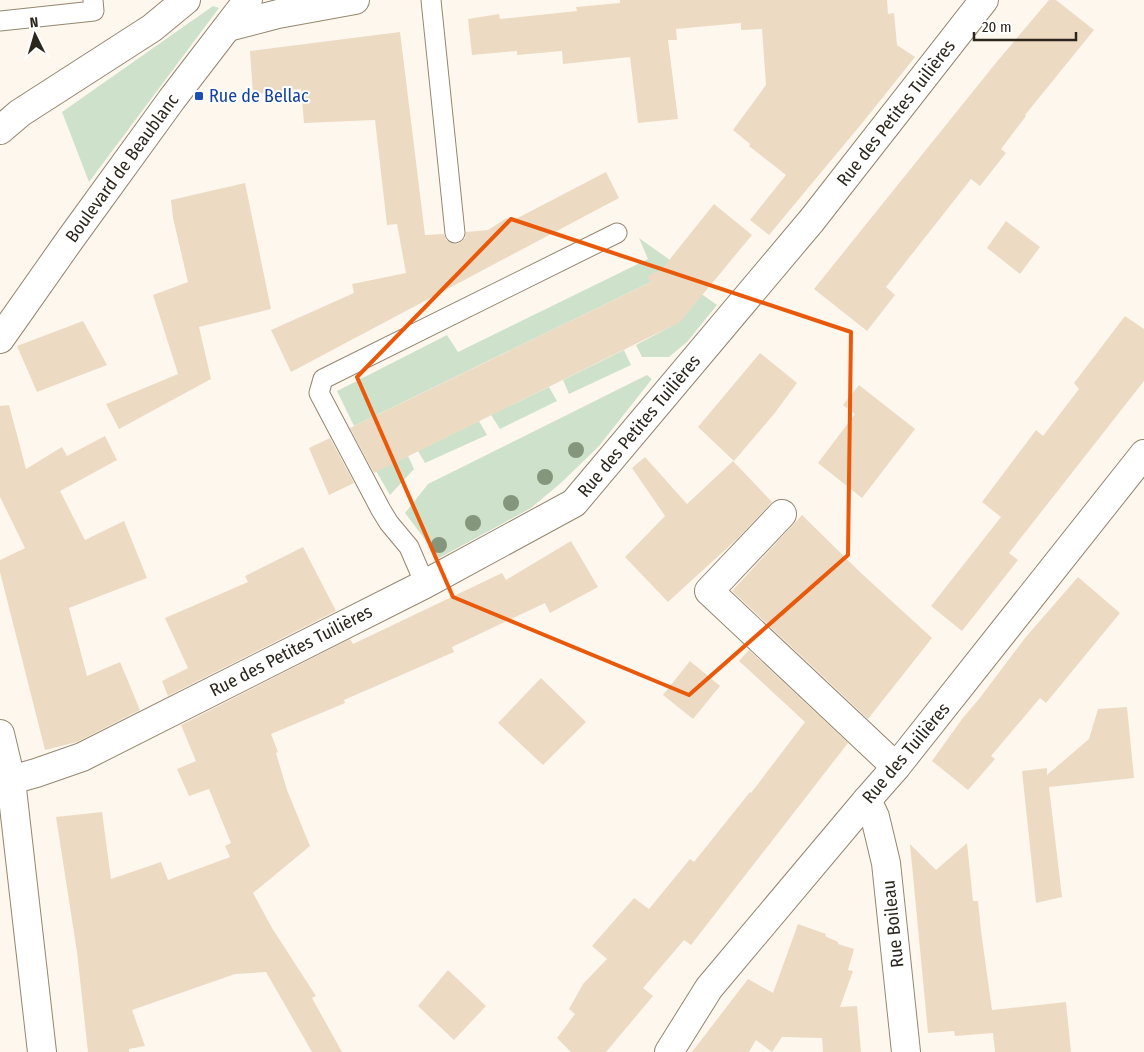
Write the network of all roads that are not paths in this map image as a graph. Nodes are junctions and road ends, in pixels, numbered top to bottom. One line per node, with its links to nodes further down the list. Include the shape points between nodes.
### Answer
1 (93, 0): 7 (lane, via 94,12)
2 (186, 0): 9 (street, via 152,28)
3 (248, 0): 8 (street, Boulevard de Beaublanc)
4 (355, 0): 8 (street)
5 (431, 0): 11 (lane)
6 (984, 0): 16 (street, Rue des Petites Tuilières, via 812,220 574,503)
7 (0, 20)
8 (228, 27): 13 (street, Boulevard de Beaublanc)
9 (10, 112): 10 (street)
10 (0, 130)
11 (455, 233)
12 (617, 233): 16 (lane, via 323,379 319,393 381,510 410,546)
13 (5, 325)
14 (1144, 454): 18 (street, Rue des Tuilières)
15 (782, 514): 18 (street, via 709,591)
16 (425, 584): 19 (street, Rue des Petites Tuilières, via 82,757)
17 (0, 734): 19 (street)
18 (896, 768): 20 (street, Rue des Tuilières)
19 (11, 780): 21 (street)
20 (867, 800): 22 (street, Rue des Tuilières, via 709,988); 23 (street, Rue Boileau, via 875,817 886,863)
21 (42, 1052)
22 (669, 1052)
23 (906, 1052)

